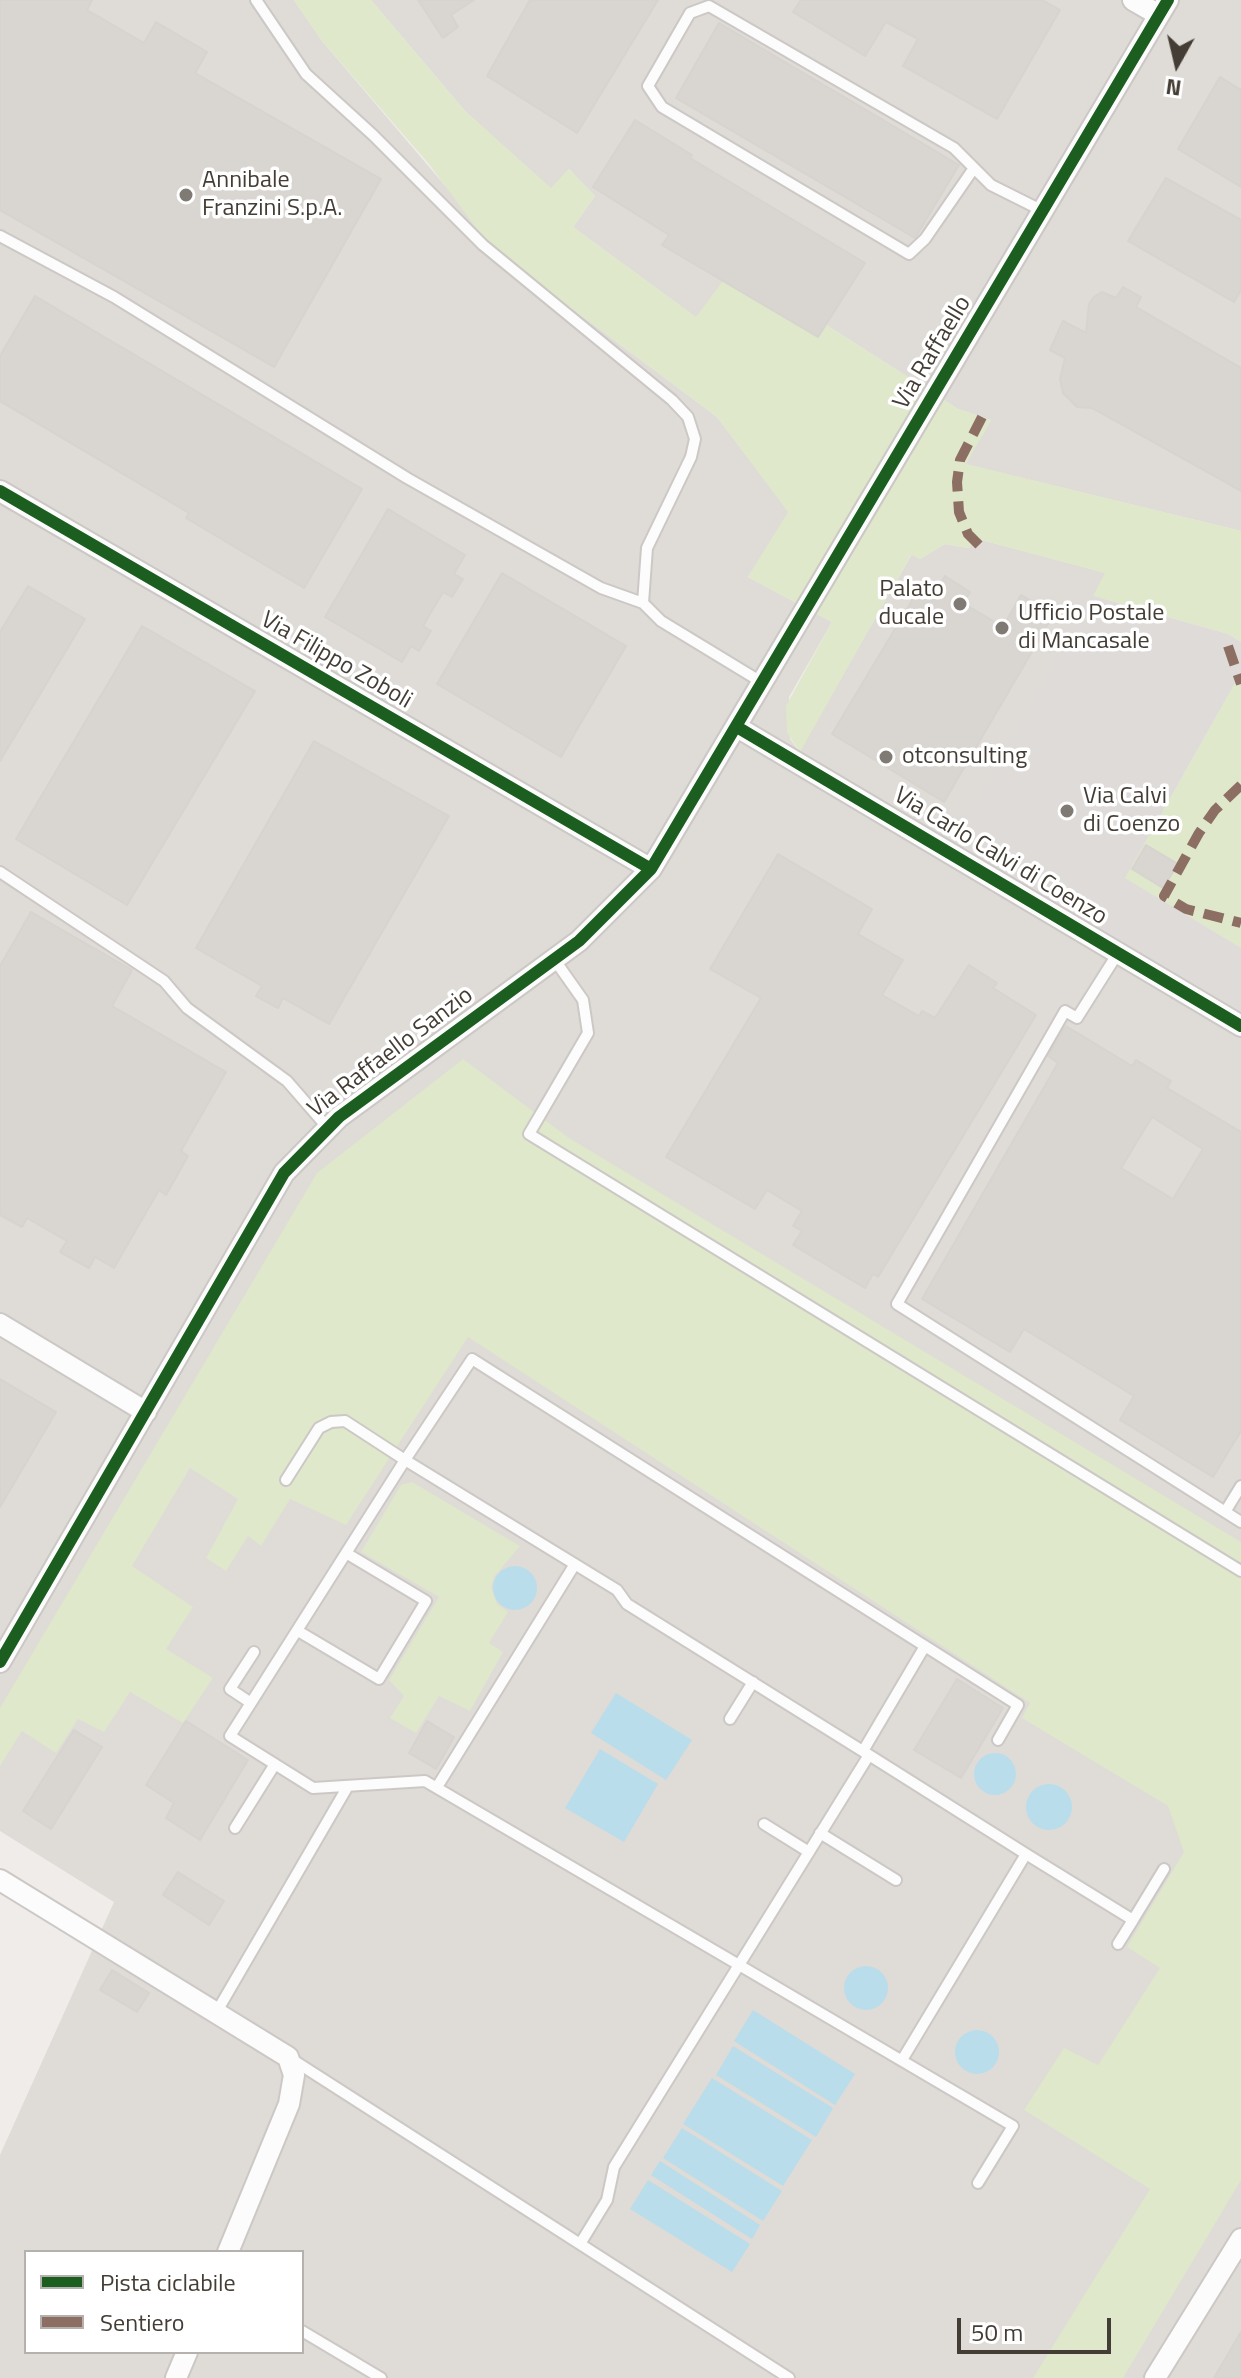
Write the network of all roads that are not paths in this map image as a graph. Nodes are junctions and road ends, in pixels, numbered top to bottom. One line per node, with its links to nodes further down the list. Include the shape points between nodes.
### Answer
1 (256, 0): 8 (lane, via 306,74 483,245 688,417 695,439 691,457 647,548)
2 (1133, 0): 3 (street)
3 (1163, 8): 5 (street, Via Raffaello)
4 (974, 168): 4 (lane, via 954,148 709,6 690,13 648,86 662,107 909,254); 5 (lane, via 991,185)
5 (1043, 211): 9 (street, Via Raffaello)
6 (0, 236): 8 (lane, via 114,297 407,478 601,588)
7 (0, 491): 11 (street, Via Filippo Zoboli)
8 (643, 603): 9 (lane, via 661,621)
9 (763, 683): 10 (street, Via Raffaello)
10 (737, 727): 11 (street, Via Raffaello Sanzio); 13 (street, Via Carlo Calvi di Coenzo)
11 (651, 869): 14 (street, Via Raffaello Sanzio)
12 (0, 872): 16 (lane, via 164,981 187,1008 287,1081)
13 (1118, 953): 15 (street, Via Carlo Calvi di Coenzo); 22 (lane, via 1077,1018 1065,1011 897,1304)
14 (554, 959): 16 (street, Via Raffaello Sanzio); 26 (lane, via 583,1000 588,1033 529,1134)
15 (1241, 1026)
16 (327, 1127): 18 (street, Via Raffaello Sanzio, via 284,1173)
17 (0, 1324): 18 (street)
18 (146, 1412): 30 (street, Via Raffaello Sanzio)
19 (405, 1460): 20 (lane, via 345,1421 331,1422 319,1428); 24 (lane); 25 (lane); 28 (lane, via 472,1359)
20 (286, 1480)
21 (1241, 1486): 22 (lane)
22 (1225, 1512): 23 (lane)
23 (1241, 1522)
24 (346, 1553): 27 (lane); 27 (lane, via 426,1601 379,1679)
25 (575, 1564): 31 (lane, via 617,1590 627,1604); 38 (lane)
26 (1241, 1571)
27 (298, 1631): 32 (lane)
28 (925, 1646): 34 (lane, via 1018,1705); 35 (lane)
29 (254, 1652): 32 (lane, via 230,1689)
30 (0, 1662)
31 (753, 1682): 33 (lane); 35 (lane)
32 (251, 1703): 36 (lane, via 230,1736)
33 (730, 1719)
34 (998, 1740)
35 (866, 1753): 41 (lane); 43 (lane)
36 (275, 1764): 37 (lane, via 313,1788); 40 (lane)
37 (348, 1786): 38 (lane, via 425,1781); 50 (lane)
38 (437, 1787): 49 (lane)
39 (764, 1824): 42 (lane)
40 (235, 1828)
41 (820, 1833): 42 (lane); 46 (lane)
42 (809, 1852): 49 (lane)
43 (1026, 1854): 47 (lane); 52 (lane)
44 (1164, 1869): 47 (lane)
45 (0, 1880): 50 (street)
46 (896, 1880)
47 (1133, 1920): 48 (lane)
48 (1118, 1944)
49 (739, 1965): 52 (lane); 55 (lane, via 614,2167 607,2200)
50 (216, 2013): 51 (street)
51 (288, 2057): 55 (lane); 56 (street, via 294,2075 289,2104)
52 (902, 2060): 53 (lane, via 1013,2126)
53 (978, 2183)
54 (1241, 2239): 62 (street)
55 (580, 2244): 61 (lane)
56 (229, 2250)
57 (304, 2332): 60 (lane)
58 (186, 2354): 59 (street)
59 (176, 2378)
60 (381, 2378)
61 (789, 2378)
62 (1155, 2378)

